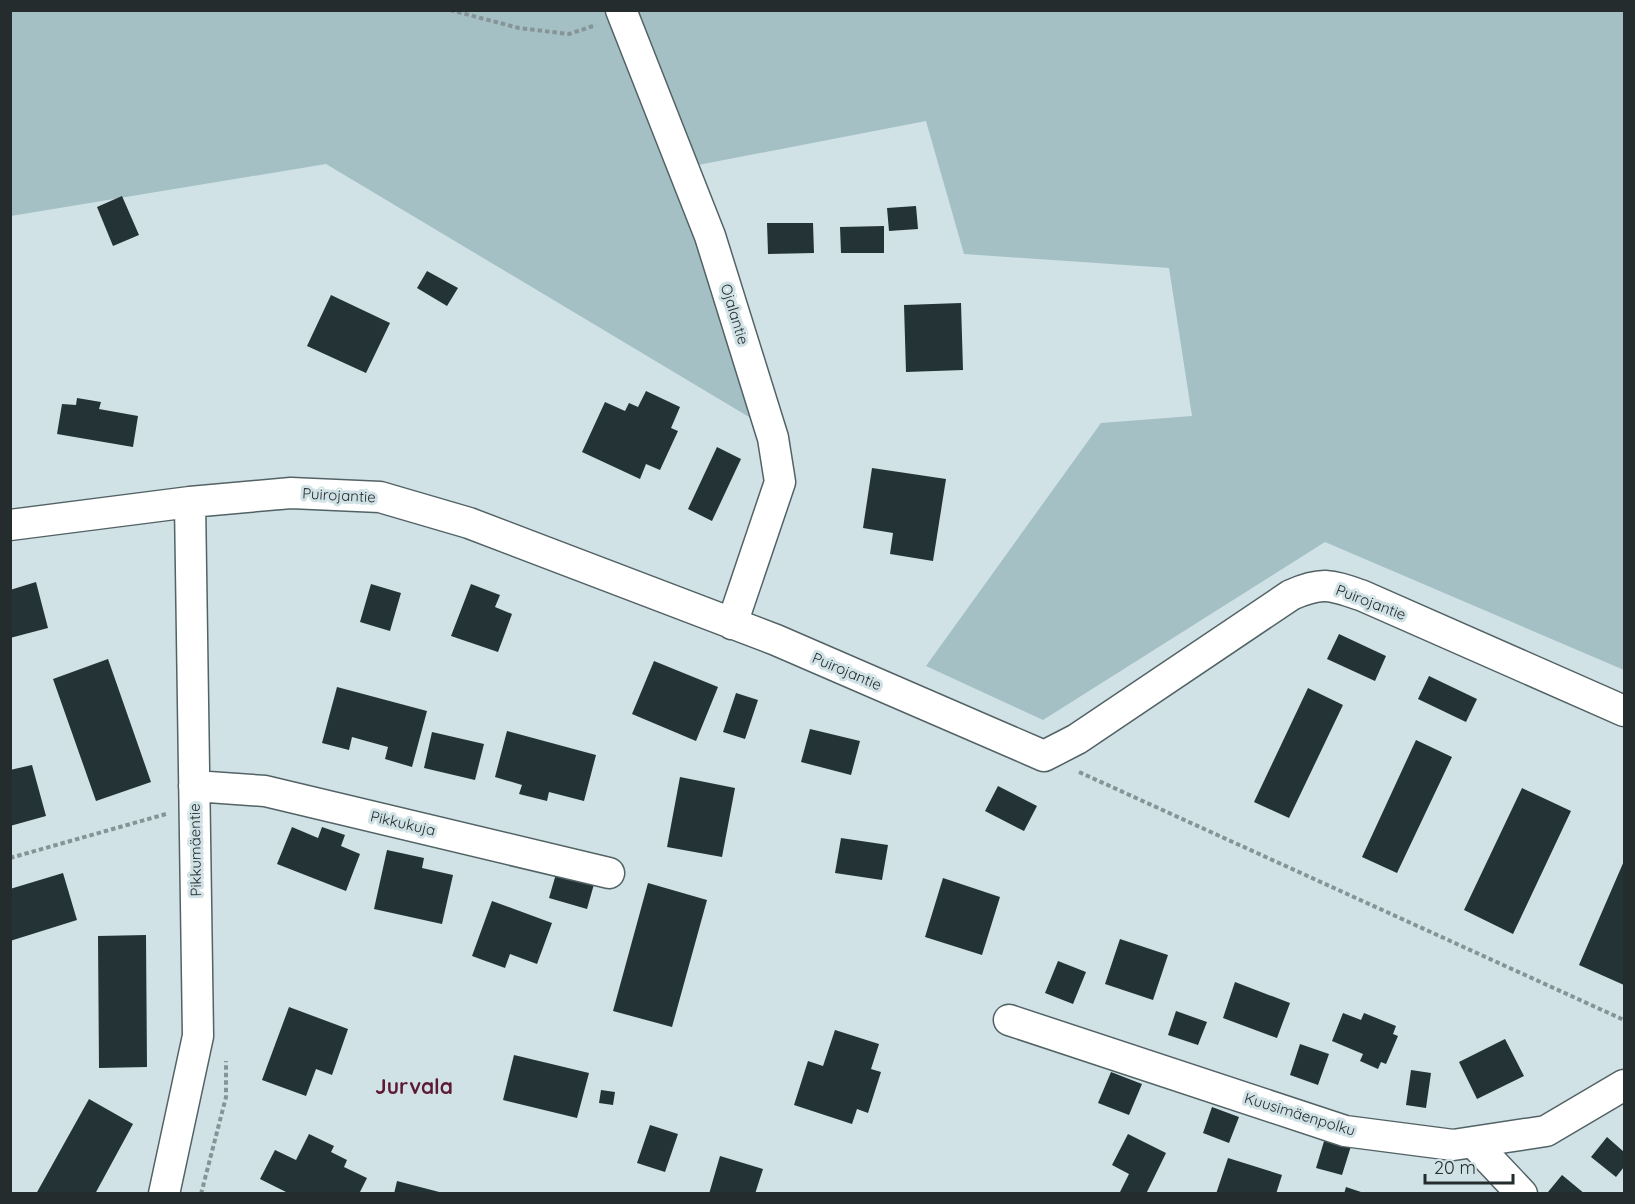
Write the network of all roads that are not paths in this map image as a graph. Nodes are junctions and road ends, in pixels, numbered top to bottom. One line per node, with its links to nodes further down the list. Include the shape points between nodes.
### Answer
1 (623, 16): 4 (street, Ojalantie, via 710,236 773,438 780,482)
2 (190, 502): 3 (street, Puirojantie); 4 (street, Puirojantie, via 291,493 380,497 469,523); 6 (street, Pikkumäentie)
3 (10, 525)
4 (732, 624): 5 (street, Puirojantie, via 776,639 1044,756 1077,739 1290,595 1313,585 1337,587 1363,596)
5 (1624, 711)
6 (194, 797): 7 (street, Pikkukuja, via 265,791); 11 (street, Pikkumäentie, via 198,1036)
7 (609, 873)
8 (1009, 1020): 10 (street, Kuusimäenpolku, via 1345,1131 1454,1145)
9 (1624, 1085): 10 (street, Kuusimäenpolku, via 1546,1131)
10 (1473, 1142): 12 (street)
11 (164, 1194)
12 (1522, 1194)

